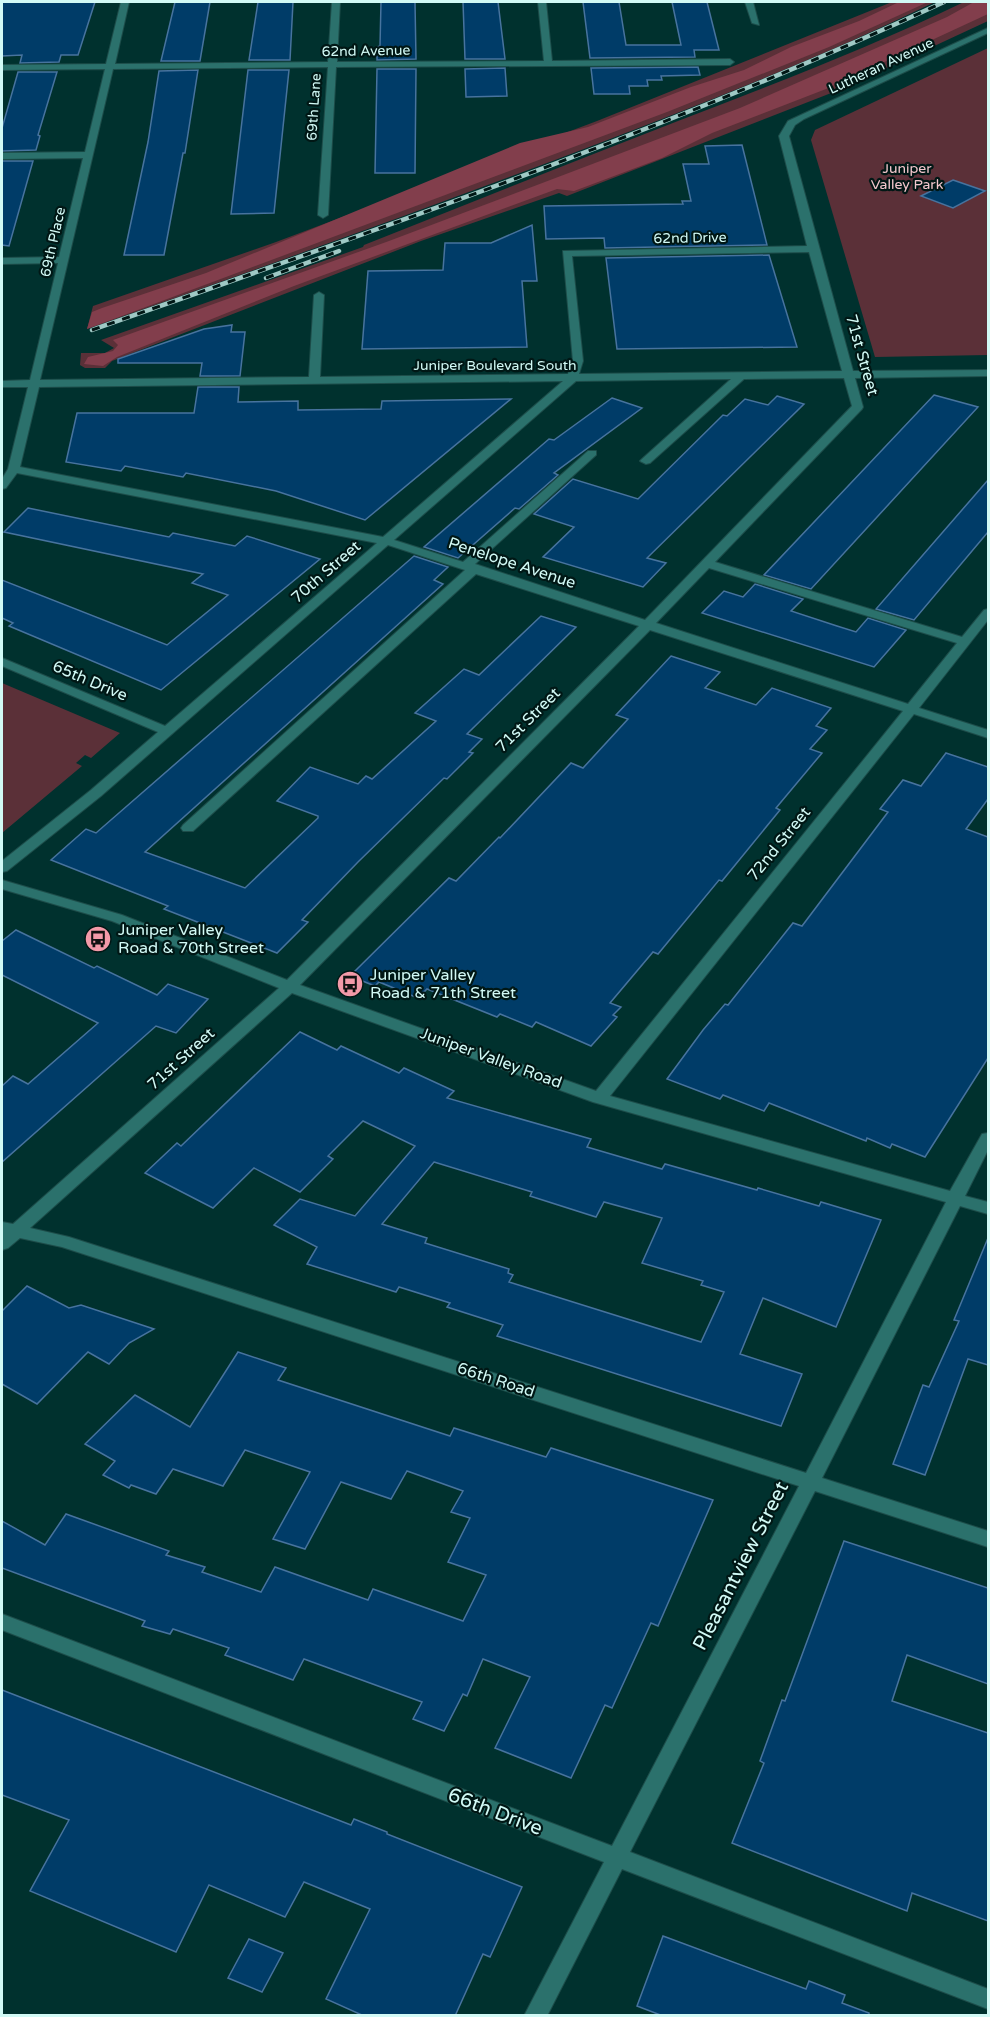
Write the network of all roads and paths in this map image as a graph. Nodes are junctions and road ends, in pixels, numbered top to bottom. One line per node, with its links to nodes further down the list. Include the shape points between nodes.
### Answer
1 (125, 2): 10 (street, 69th Place)
2 (336, 2): 9 (street, 69th Lane)
3 (542, 2): 7 (street)
4 (749, 2): 5 (street)
5 (756, 23)
6 (988, 30): 12 (street, Lutheran Avenue, via 801,117)
7 (548, 62): 8 (street, 62nd Avenue); 9 (street, 62nd Avenue)
8 (730, 62)
9 (332, 65): 10 (street, 62nd Avenue); 15 (street, 69th Lane)
10 (110, 66): 11 (street, 62nd Avenue); 13 (street, 69th Place)
11 (2, 67)
12 (786, 129): 16 (street, 71st Street, via 784,136)
13 (89, 155): 14 (street); 17 (street, 69th Place)
14 (2, 156)
15 (323, 215)
16 (813, 249): 21 (street, 71st Street); 23 (street, 62nd Drive, via 567,253 578,361)
17 (64, 260): 18 (street); 26 (street, 69th Place)
18 (2, 261)
19 (319, 295): 24 (street)
20 (988, 373): 21 (street, Juniper Boulevard South)
21 (849, 375): 22 (street, Juniper Boulevard South); 32 (street, 71st Street, via 858,407)
22 (741, 376): 23 (street, Juniper Boulevard South); 28 (street)
23 (572, 379): 24 (street, Juniper Boulevard South); 31 (street, 70th Street)
24 (314, 381): 26 (street, Juniper Boulevard South)
25 (2, 384): 26 (street, Juniper Boulevard South)
26 (34, 384): 29 (street, 69th Place)
27 (592, 453): 33 (street)
28 (646, 461)
29 (14, 470): 30 (street, 69th Place); 31 (street, Penelope Avenue)
30 (2, 486)
31 (386, 541): 33 (street, Penelope Avenue); 39 (street, 70th Street)
32 (707, 563): 35 (street, 71st Street); 36 (street)
33 (471, 567): 35 (street, Penelope Avenue); 41 (street)
34 (988, 614): 36 (street, 72nd Street)
35 (647, 625): 38 (street, Penelope Avenue); 44 (street, 71st Street)
36 (966, 642): 38 (street, 72nd Street)
37 (2, 662): 39 (street, 65th Drive)
38 (911, 709): 40 (street, Penelope Avenue); 45 (street, 72nd Street)
39 (166, 731): 42 (street, 70th Street)
40 (988, 734)
41 (188, 828)
42 (2, 868)
43 (2, 884): 44 (street, Juniper Valley Road, via 117,918)
44 (290, 986): 45 (street, Juniper Valley Road); 49 (street, 71st Street)
45 (599, 1098): 47 (street, Juniper Valley Road)
46 (988, 1138): 47 (street, Pleasantview Street)
47 (955, 1199): 48 (street, Juniper Valley Road); 51 (street, Pleasantview Street)
48 (988, 1208)
49 (9, 1229): 50 (street, 71st Street); 51 (street, 66th Road, via 63,1241)
50 (2, 1244)
51 (810, 1481): 52 (street, 66th Road); 54 (street, Pleasantview Street)
52 (988, 1539)
53 (2, 1622): 54 (street, 66th Drive)
54 (618, 1859): 55 (street, 66th Drive); 56 (street, Pleasantview Street)
55 (988, 1999)
56 (535, 2016)

